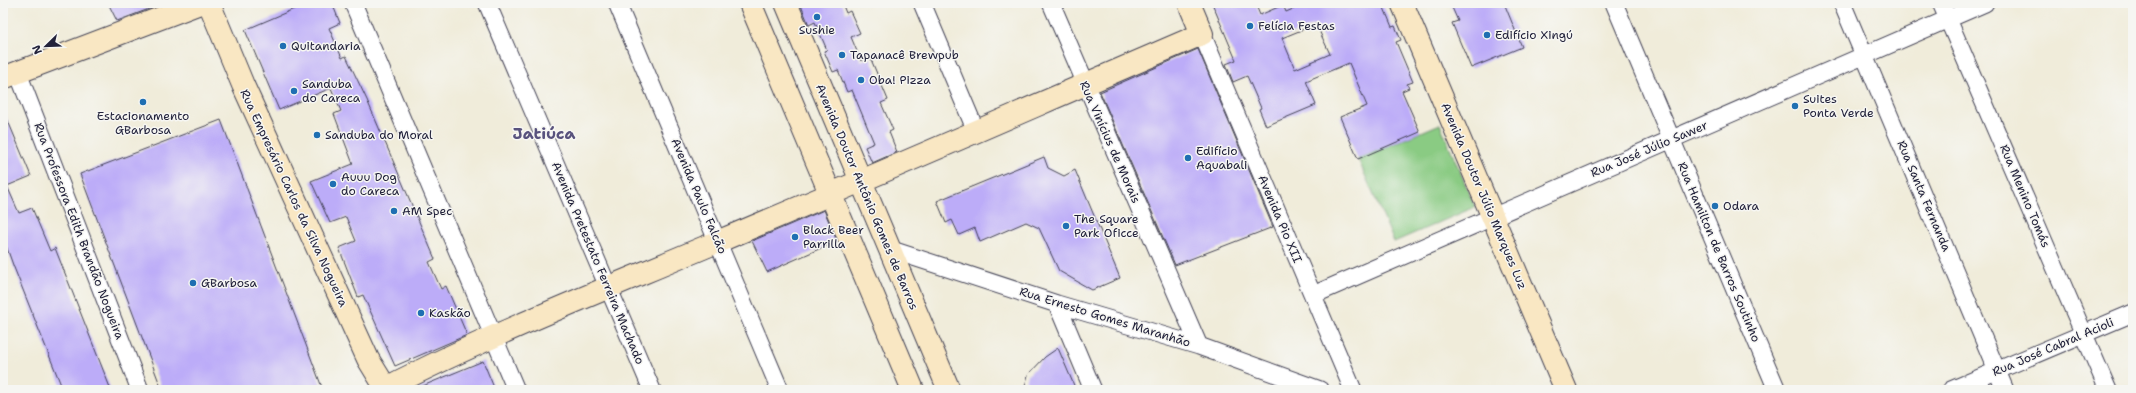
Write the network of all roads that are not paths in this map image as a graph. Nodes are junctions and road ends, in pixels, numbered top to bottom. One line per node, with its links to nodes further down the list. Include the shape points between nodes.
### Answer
1 (200, 3): 19 (street)
2 (209, 3): 36 (street, Rua Empresário Carlos da Silva Nogueira, via 243,85 368,359)
3 (353, 3): 33 (street)
4 (487, 3): 28 (street, Avenida Pretestato Ferreira Machado)
5 (617, 3): 26 (street, Avenida Paulo Falcão)
6 (750, 3): 24 (street)
7 (786, 3): 23 (street, Avenida Doutor Antônio Gomes de Barros)
8 (922, 3): 21 (street)
9 (1051, 3): 20 (street, Rua Vinícius de Morais)
10 (1189, 3): 17 (street, Avenida Pio XII)
11 (1402, 3): 25 (street, Avenida Doutor Júlio Marques Luz)
12 (1614, 3): 22 (street, Rua Hamilton de Barros Soutinho)
13 (1842, 3): 18 (street, Rua Santa Fernanda)
14 (1941, 3): 16 (street, Rua Menino Tomás)
15 (1985, 3): 16 (street, Rua José Júlio Sawer)
16 (1948, 19): 18 (street, Rua José Júlio Sawer); 32 (street, Rua Menino Tomás)
17 (1202, 34): 20 (street); 29 (street, Avenida Pio XII)
18 (1864, 56): 22 (street, Rua José Júlio Sawer); 35 (street, Rua Santa Fernanda)
19 (10, 76): 37 (street, Rua Professora Edith Brandão Nogueira)
20 (1085, 84): 21 (street); 34 (street, Rua Vinícius de Morais)
21 (976, 131): 23 (street)
22 (1672, 139): 25 (street, Rua José Júlio Sawer); 47 (street, Rua Hamilton de Barros Soutinho)
23 (860, 180): 24 (street); 27 (street, Avenida Doutor Antônio Gomes de Barros)
24 (830, 194): 26 (street); 41 (street)
25 (1493, 217): 29 (street, Rua José Júlio Sawer); 46 (street, Avenida Doutor Júlio Marques Luz)
26 (719, 242): 28 (street); 40 (street, Avenida Paulo Falcão)
27 (889, 249): 30 (street, Rua Ernesto Gomes Maranhão); 42 (street, Avenida Doutor Antônio Gomes de Barros)
28 (609, 287): 33 (street); 39 (street, Avenida Pretestato Ferreira Machado)
29 (1312, 295): 45 (street, Avenida Pio XII)
30 (1056, 304): 34 (street, Rua Ernesto Gomes Maranhão); 43 (street)
31 (2133, 314): 32 (street, Rua José Cabral Acioli)
32 (2084, 334): 35 (street, Rua José Cabral Acioli); 50 (street, Rua Menino Tomás)
33 (493, 338): 36 (street); 38 (street)
34 (1199, 346): 44 (street, Rua Ernesto Gomes Maranhão)
35 (1997, 371): 48 (street, Rua José Cabral Acioli); 49 (street, Rua Santa Fernanda)
36 (386, 389)
37 (140, 390)
38 (516, 390)
39 (652, 390)
40 (780, 390)
41 (913, 390)
42 (949, 390)
43 (1093, 390)
44 (1320, 390)
45 (1353, 390)
46 (1566, 390)
47 (1778, 390)
48 (1951, 390)
49 (2005, 390)
50 (2108, 390)

